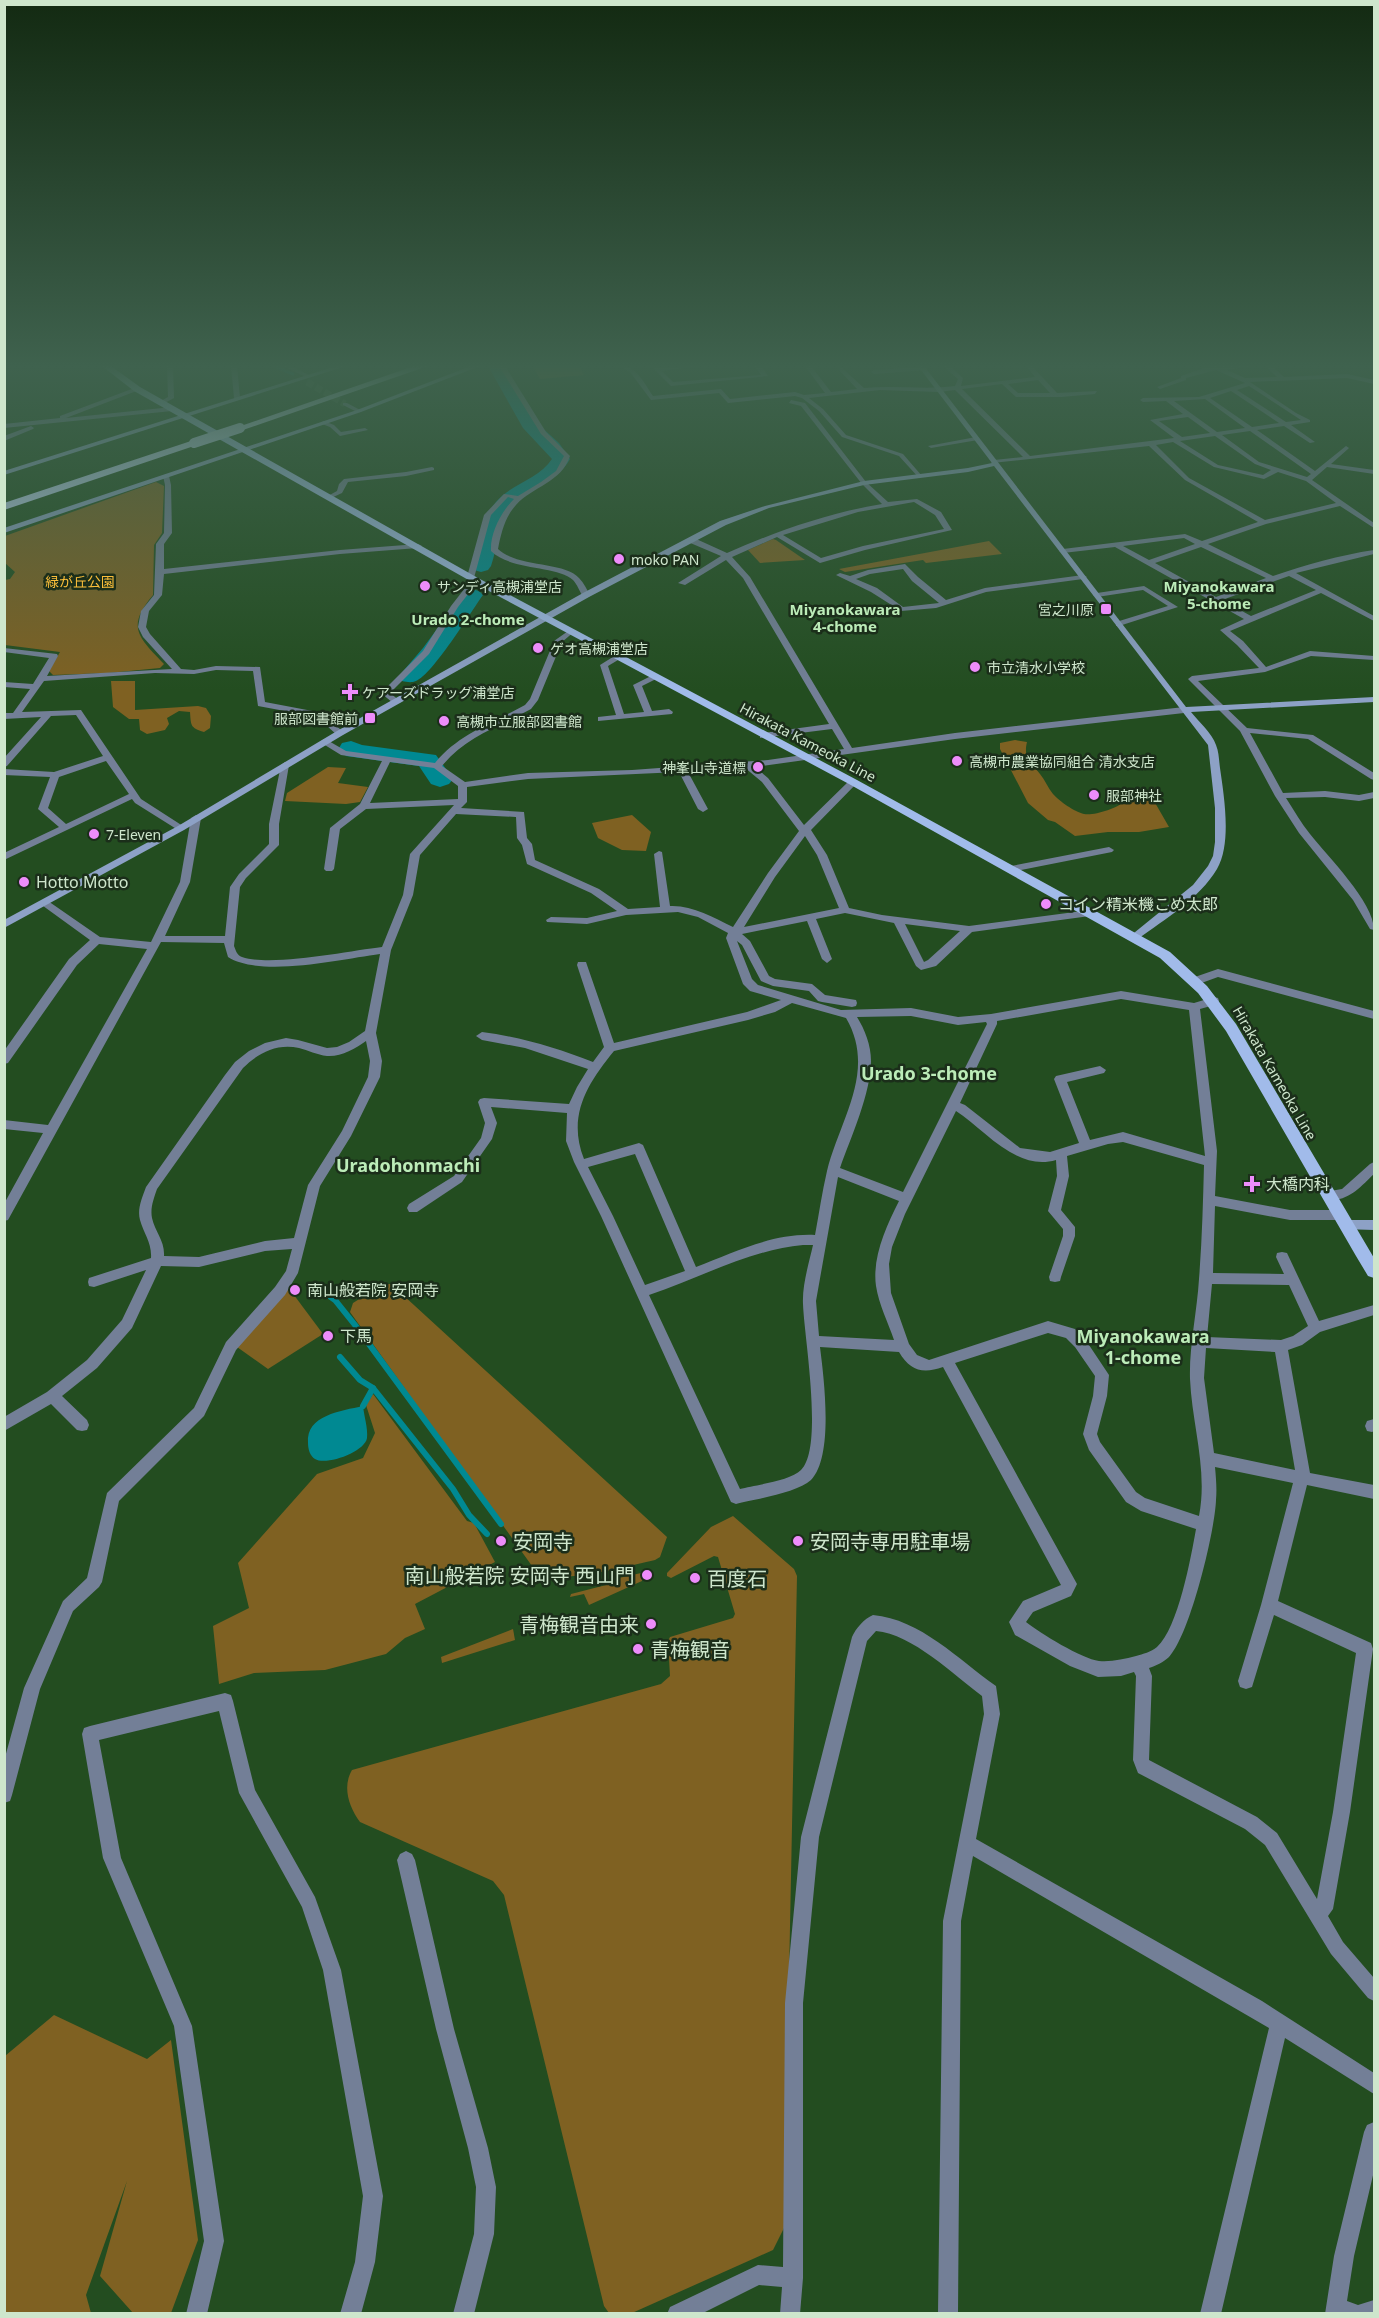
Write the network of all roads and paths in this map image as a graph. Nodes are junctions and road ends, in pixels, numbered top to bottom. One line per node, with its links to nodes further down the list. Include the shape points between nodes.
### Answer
1 (67, 474): 19 (highway)
2 (101, 474): 24 (highway, bridge)
3 (171, 474): 15 (street)
4 (288, 474): 20 (main road, Hirakata Kameoka Line)
5 (404, 474): 20 (street, via 346,480 340,492)
6 (559, 474): 21 (street)
7 (857, 474): 18 (street)
8 (930, 474): 16 (street)
9 (1004, 474): 33 (street)
10 (1182, 474): 25 (street)
11 (1252, 474): 12 (street)
12 (1269, 474)
13 (1292, 474): 17 (street)
14 (1315, 474): 17 (street)
15 (166, 476): 27 (street); 37 (street, via 168,533 160,544)
16 (919, 476): 18 (street)
17 (1308, 480): 23 (street)
18 (864, 483): 22 (street); 29 (street, via 767,507)
19 (4, 495)
20 (329, 497): 31 (main road, Hirakata Kameoka Line)
21 (519, 498): 41 (street, via 506,495 488,515); 46 (street, via 499,527 496,554 568,574)
22 (886, 504): 28 (street); 28 (street, via 915,500 938,514 948,530 820,561)
23 (1339, 504): 25 (street); 26 (street)
24 (4, 507)
25 (1264, 522): 30 (street)
26 (1374, 526)
27 (4, 531)
28 (777, 534): 35 (street)
29 (691, 540): 35 (street); 46 (street)
30 (1199, 543): 32 (street, via 1185,536); 36 (street); 42 (street)
31 (418, 546): 37 (street); 41 (main road, Hirakata Kameoka Line)
32 (1118, 546): 33 (street); 36 (street)
33 (1063, 551): 40 (street)
34 (1374, 552): 38 (street)
35 (727, 556): 44 (street); 75 (street, via 746,577)
36 (1148, 563): 48 (street)
37 (160, 572): 59 (street, via 158,595 145,611 142,627)
38 (1288, 572): 42 (street); 45 (street)
39 (840, 575): 43 (street)
40 (1083, 577): 47 (street); 49 (street, via 985,590)
41 (473, 578): 50 (main road, Hirakata Kameoka Line); 65 (street, via 426,652 385,693)
42 (1271, 578): 48 (street)
43 (850, 579): 49 (street, via 900,609); 49 (street, via 905,566)
44 (682, 583)
45 (1323, 590): 51 (street); 52 (street, via 1363,608)
46 (586, 595): 50 (street)
47 (1097, 595): 53 (street); 53 (street, via 1144,588 1174,607)
48 (1215, 600): 51 (street)
49 (944, 603)
50 (547, 618): 54 (main road, Hirakata Kameoka Line); 65 (street)
51 (1250, 619): 58 (street, via 1224,630)
52 (1374, 619)
53 (1119, 624): 67 (street)
54 (571, 631): 56 (main road, Hirakata Kameoka Line); 87 (street, via 558,641 528,707 465,740 445,755)
55 (4, 650): 61 (street, via 54,656)
56 (619, 657): 60 (main road, Hirakata Kameoka Line); 73 (street, via 604,665)
57 (1374, 658): 58 (street, via 1310,653)
58 (1264, 670): 66 (street, via 1192,679)
59 (178, 671): 61 (street); 77 (street, via 257,669 261,704 320,715)
60 (655, 676): 70 (street, via 638,685); 78 (main road, Hirakata Kameoka Line)
61 (41, 679): 63 (street)
62 (4, 684): 63 (street)
63 (34, 687): 71 (street)
64 (1374, 699): 66 (street)
65 (396, 701): 77 (street)
66 (1220, 707): 67 (street); 76 (street)
67 (1184, 710): 80 (street); 121 (street, via 1212,745 1220,849 1214,866 1199,883)
68 (669, 712): 70 (street)
69 (49, 713): 71 (street); 81 (street, via 78,712); 84 (street)
70 (649, 714): 73 (street)
71 (16, 715): 72 (street)
72 (4, 716)
73 (621, 717): 74 (street)
74 (601, 719)
75 (833, 726): 78 (street); 80 (street)
76 (1244, 730): 91 (street, via 1310,737); 96 (street)
77 (340, 733): 79 (street)
78 (763, 736): 82 (main road, Hirakata Kameoka Line)
79 (324, 742): 83 (street, via 344,753); 85 (street)
80 (849, 751): 82 (street)
81 (108, 757): 90 (street); 94 (street)
82 (807, 757): 86 (street); 92 (main road, Hirakata Kameoka Line)
83 (387, 760): 87 (street); 97 (street)
84 (4, 764)
85 (285, 765): 100 (street); 123 (street, via 274,845 235,887)
86 (747, 765): 88 (street); 103 (street, via 765,780)
87 (438, 766): 93 (street)
88 (682, 769): 93 (street, via 528,776); 99 (street)
89 (4, 772): 90 (street)
90 (55, 775): 101 (street, via 43,808)
91 (1374, 777)
92 (853, 782): 103 (street); 108 (main road, Hirakata Kameoka Line)
93 (463, 786): 98 (street)
94 (134, 795): 101 (street); 102 (street)
95 (1374, 795): 96 (street)
96 (1280, 796): 118 (street, via 1357,898)
97 (364, 806): 98 (street); 107 (street, via 335,828)
98 (459, 807): 112 (street, via 521,814 522,838 530,862 595,891); 125 (street, via 415,855 408,895)
99 (703, 810)
100 (196, 818): 102 (street); 124 (street, via 184,882)
101 (65, 828): 106 (street)
102 (181, 828): 109 (street)
103 (804, 829): 111 (street, via 822,855); 120 (street)
104 (1109, 850): 108 (street)
105 (659, 854): 110 (street)
106 (4, 857)
107 (329, 869)
108 (1011, 869): 113 (main road, Hirakata Kameoka Line)
109 (44, 903): 117 (street); 122 (street)
110 (665, 910): 112 (street); 120 (street, via 701,915)
111 (845, 910): 114 (street); 116 (street)
112 (626, 912): 115 (street, via 587,921)
113 (1090, 913): 119 (street); 121 (main road, Hirakata Kameoka Line)
114 (810, 917): 120 (street); 126 (street)
115 (551, 920)
116 (898, 920): 119 (street); 119 (street, via 921,966 932,963)
117 (4, 925)
118 (1374, 927)
119 (969, 929)
120 (734, 932): 129 (street, via 731,938 747,981 764,993); 132 (street, via 751,950 765,978 812,988 822,998)
121 (1134, 937): 128 (main road, Hirakata Kameoka Line, via 1165,955)
122 (97, 940): 124 (street); 138 (street, via 73,962)
123 (230, 940): 124 (street); 125 (street, via 232,955 240,960 278,964)
124 (157, 942): 144 (street)
125 (386, 950): 135 (street)
126 (827, 959)
127 (582, 965): 137 (street)
128 (1196, 981): 130 (main road, Hirakata Kameoka Line); 133 (street, via 1218,973)
129 (790, 1000): 132 (street, via 828,1012); 137 (street, via 748,1016)
130 (1214, 1001): 131 (street); 151 (main road, Hirakata Kameoka Line)
131 (1194, 1007): 134 (street, via 1121,995); 147 (street, via 1211,1151)
132 (851, 1010): 134 (street, via 911,1012 958,1021); 150 (street, via 865,1061 859,1097)
133 (1374, 1015)
134 (991, 1018): 141 (street, via 992,1024)
135 (370, 1033): 159 (street, via 376,1061 374,1077 314,1185); 161 (street, via 355,1046 339,1052 325,1053 290,1043 250,1055 152,1187 146,1219 158,1247)
136 (482, 1036): 139 (street, via 541,1046)
137 (610, 1048): 139 (street)
138 (4, 1060)
139 (595, 1066): 142 (street)
140 (1100, 1070): 145 (street, via 1060,1079)
141 (952, 1105): 146 (street, via 1017,1152); 152 (street)
142 (573, 1109): 148 (street, via 572,1139); 154 (street, via 484,1102 491,1123 486,1139 458,1179)
143 (4, 1124): 144 (street)
144 (52, 1130): 155 (street)
145 (1086, 1145): 146 (street); 147 (street, via 1123,1137)
146 (1061, 1155): 164 (street, via 1063,1178 1054,1211 1069,1227 1069,1236)
147 (1209, 1162): 153 (street)
148 (582, 1164): 163 (street, via 639,1148); 168 (street)
149 (1374, 1167): 151 (street, via 1346,1193)
150 (833, 1170): 152 (street); 158 (street)
151 (1328, 1196): 156 (main road, Hirakata Kameoka Line)
152 (907, 1198): 173 (street, via 888,1242 882,1279)
153 (1208, 1199): 156 (street, via 1284,1215); 165 (street)
154 (413, 1208)
155 (4, 1216)
156 (1343, 1220): 157 (street); 162 (main road, Hirakata Kameoka Line)
157 (1374, 1225)
158 (819, 1240): 163 (street, via 781,1243); 171 (street, via 809,1301)
159 (300, 1243): 161 (street, via 265,1246 199,1262); 186 (street, via 292,1273 231,1346 199,1412 112,1498 94,1582 68,1606 32,1688)
160 (1282, 1257): 166 (street)
161 (156, 1261): 167 (street); 176 (street, via 127,1324 92,1364)
162 (1374, 1270)
163 (693, 1274): 168 (street)
164 (1055, 1276)
165 (1206, 1278): 166 (street); 172 (street)
166 (1293, 1280): 170 (street)
167 (94, 1282)
168 (641, 1292): 171 (street, via 736,1497 791,1483 805,1476 812,1466 819,1414)
169 (1374, 1310): 170 (street)
170 (1316, 1329): 174 (street)
171 (812, 1341): 173 (street)
172 (1199, 1342): 174 (street); 179 (street, via 1197,1378)
173 (903, 1346): 175 (street, via 919,1365)
174 (1281, 1346): 180 (street)
175 (947, 1361): 182 (street, via 1048,1327 1070,1333 1102,1375 1090,1434 1118,1479 1141,1504); 184 (street, via 1069,1584 1066,1591 1028,1606 1017,1622 1070,1658 1098,1669)
176 (52, 1396): 177 (street); 178 (street)
177 (4, 1425)
178 (82, 1425)
179 (1208, 1459): 180 (street); 182 (street)
180 (1302, 1479): 181 (street); 183 (street)
181 (1374, 1492)
182 (1206, 1525): 184 (street, via 1197,1566 1170,1643 1162,1653)
183 (1269, 1605): 185 (street); 189 (street, via 1365,1648 1324,1909)
184 (1138, 1663): 189 (street, via 1144,1676 1144,1767 1251,1823 1271,1839)
185 (1246, 1681)
186 (4, 1795)
187 (969, 1844): 191 (street); 194 (street, via 992,1714 990,1692 903,1629 884,1621 873,1623 860,1637 810,1837 794,2003); 201 (street, via 952,1921)
188 (406, 1860): 198 (street, via 486,2187 484,2234)
189 (1316, 1913): 190 (street, via 1337,1948)
190 (1374, 1992)
191 (1279, 2024): 192 (street); 202 (street)
192 (1374, 2084)
193 (1374, 2132): 195 (street, via 1344,2256)
194 (793, 2278): 199 (street, via 758,2276); 200 (street)
195 (1358, 2312)
196 (196, 2313): 197 (street, via 214,2241 183,2026 112,1858 90,1734 225,1701 247,1793 309,1904 333,1970 373,2196 365,2262)
197 (350, 2313)
198 (463, 2313)
199 (677, 2313)
200 (790, 2313)
201 (948, 2313)
202 (1210, 2313)

